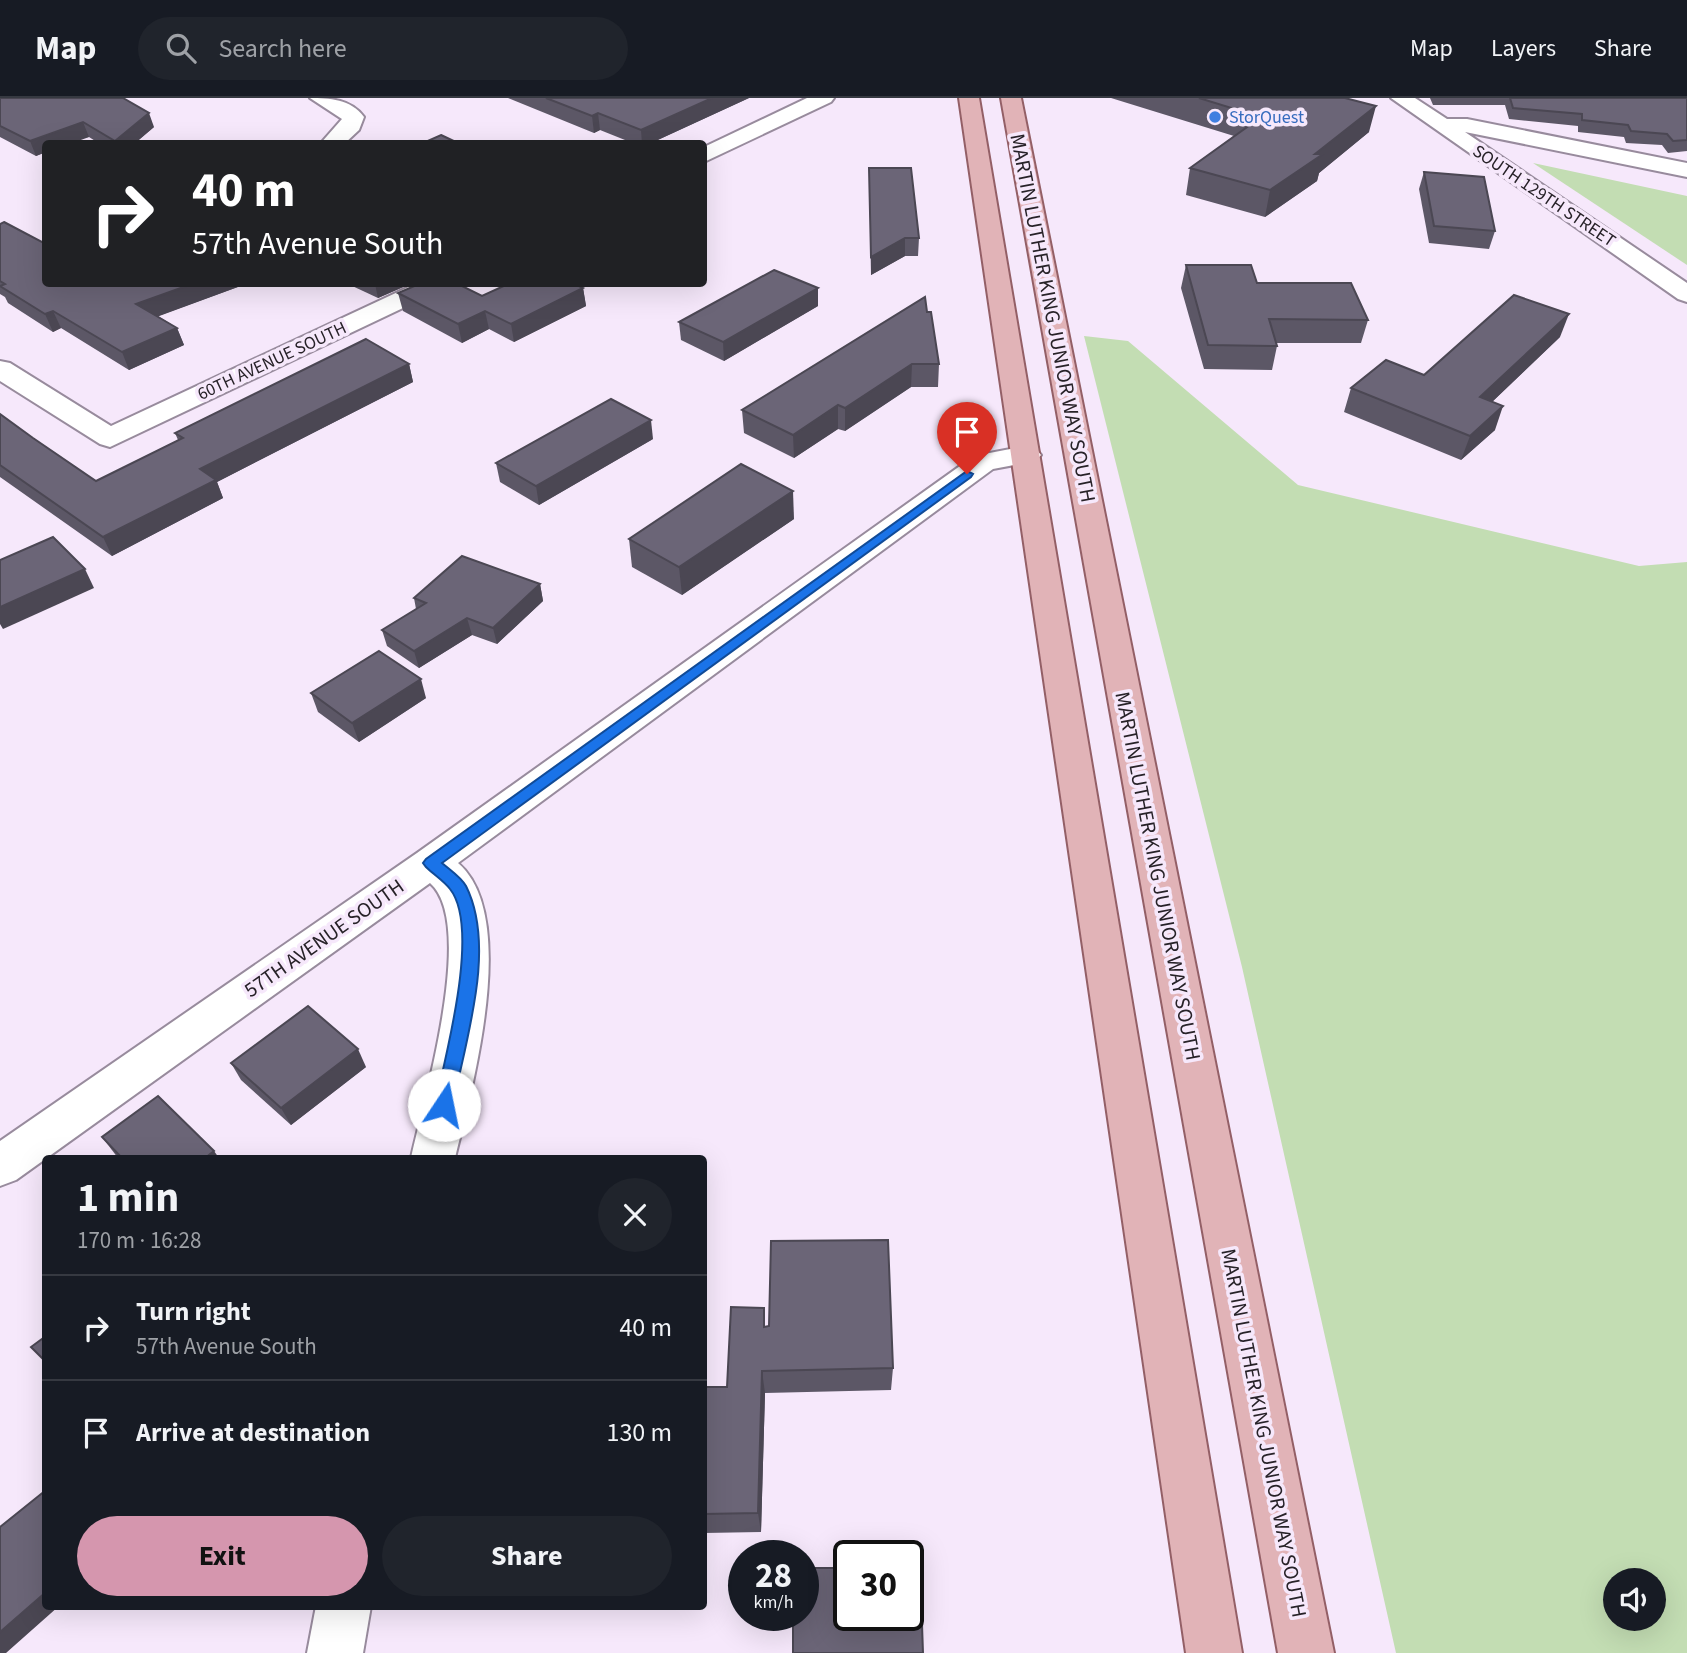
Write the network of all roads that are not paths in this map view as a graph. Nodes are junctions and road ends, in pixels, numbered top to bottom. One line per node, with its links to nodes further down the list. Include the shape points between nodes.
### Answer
1 (320, 98): 7 (street, via 354,117)
2 (824, 98): 8 (street)
3 (969, 98): 13 (main road, MARTIN LUTHER KING JUNIOR WAY SOUTH)
4 (1011, 98): 20 (main road, MARTIN LUTHER KING JUNIOR WAY SOUTH)
5 (1401, 98): 6 (street, SOUTH 129TH STREET)
6 (1443, 127): 9 (street, via 1467,125); 11 (street, SOUTH 129TH STREET)
7 (335, 140)
8 (707, 154)
9 (1687, 170)
10 (428, 287): 12 (street, 60TH AVENUE SOUTH, via 110,438)
11 (1687, 294)
12 (0, 369)
13 (1026, 455): 14 (street, 57TH AVENUE SOUTH, via 984,462); 19 (main road, MARTIN LUTHER KING JUNIOR WAY SOUTH)
14 (431, 863): 15 (street, via 458,886 468,915 470,973); 16 (street, 57TH AVENUE SOUTH)
15 (434, 1155)
16 (0, 1166)
17 (343, 1610): 18 (street)
18 (335, 1653)
19 (1214, 1653)
20 (1306, 1653)

